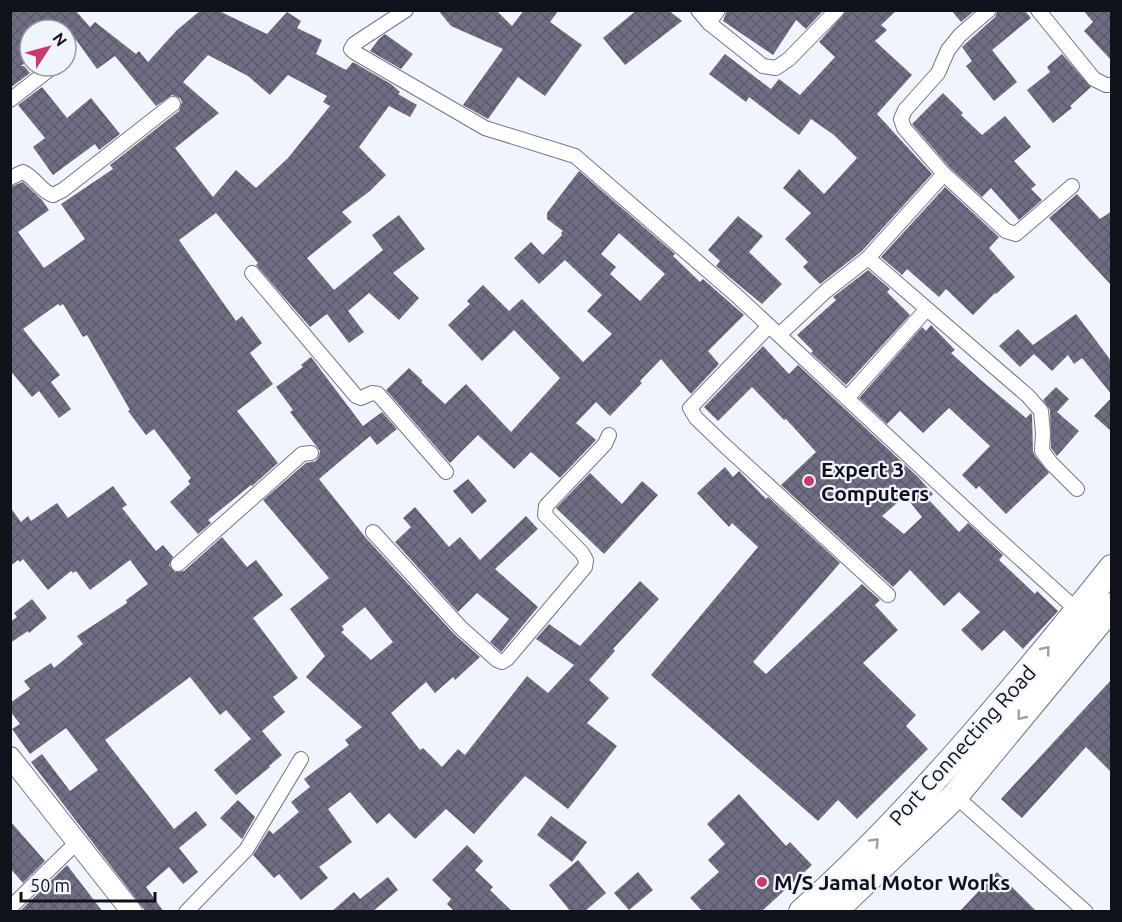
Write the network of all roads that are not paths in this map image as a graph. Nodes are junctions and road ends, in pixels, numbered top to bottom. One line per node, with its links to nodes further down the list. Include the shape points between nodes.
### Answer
1 (406, 10): 18 (street, via 351,49 485,128 575,156)
2 (698, 10): 7 (street)
3 (718, 10): 7 (street)
4 (837, 10): 7 (street, via 776,68 763,66)
5 (989, 10): 12 (street, via 960,35 938,72 901,119 904,128)
6 (1038, 10): 9 (street, via 1094,79)
7 (709, 23)
8 (38, 78): 10 (street)
9 (1112, 85)
10 (10, 100)
11 (173, 104): 13 (street, via 53,195 44,192 32,176 23,172)
12 (944, 174): 14 (street, via 1006,231 1016,234); 15 (street)
13 (10, 178)
14 (1072, 186)
15 (868, 258): 17 (street); 18 (street)
16 (252, 273): 22 (street, via 356,396 378,394)
17 (926, 310): 19 (street); 23 (street, via 1041,411 1042,451)
18 (774, 330): 19 (street); 27 (street, via 690,408 723,444)
19 (847, 398): 29 (street)
20 (609, 435): 24 (street, via 546,506 545,515 582,553 585,567 501,662 461,628)
21 (311, 453): 25 (street, via 302,454)
22 (446, 472)
23 (1077, 489)
24 (373, 532)
25 (178, 564)
26 (1112, 568): 29 (highway, Port Connecting Road)
27 (888, 595)
28 (1112, 606): 33 (highway, Port Connecting Road, one-way to 33)
29 (1078, 611): 32 (highway, Port Connecting Road, one-way to 29)
30 (10, 757): 34 (street)
31 (301, 759): 37 (street, via 246,850)
32 (934, 779): 33 (street); 38 (highway, Port Connecting Road, one-way to 32, via 845,874)
33 (955, 796): 39 (highway, Port Connecting Road); 40 (street)
34 (77, 842): 35 (street); 36 (street)
35 (10, 908)
36 (132, 912)
37 (186, 912)
38 (802, 912)
39 (833, 912)
40 (1086, 912)

